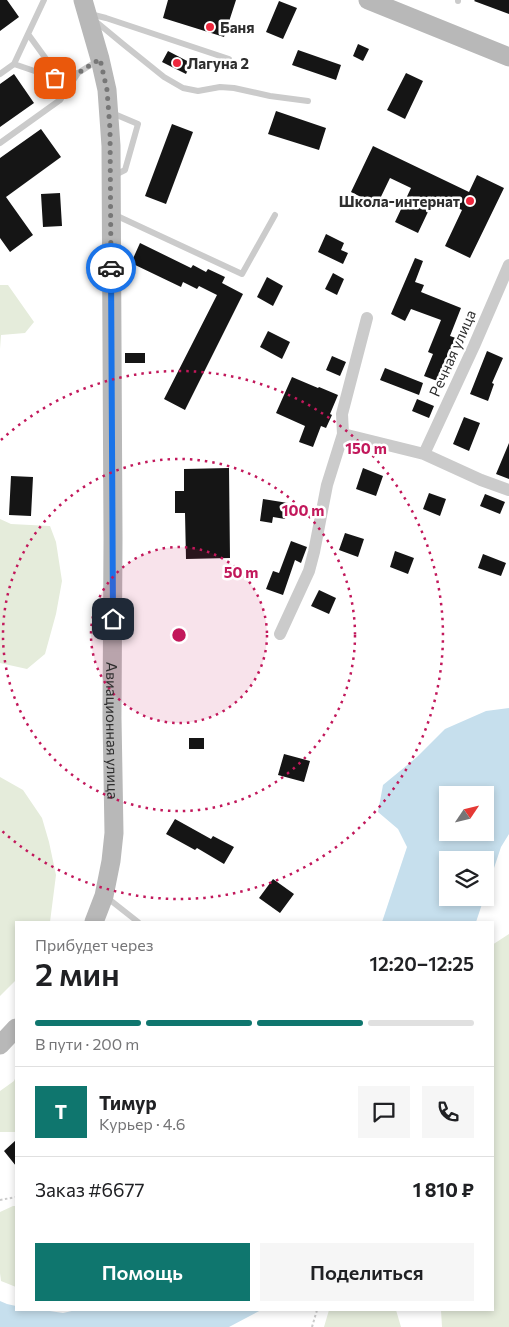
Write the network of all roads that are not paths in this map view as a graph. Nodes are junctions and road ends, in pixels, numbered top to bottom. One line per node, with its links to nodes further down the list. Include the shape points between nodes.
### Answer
1 (44, 0): 4 (lane)
2 (368, 0): 5 (street)
3 (85, 7): 6 (street, Авиационная улица); 7 (lane, via 106,18); 12 (lane, via 150,66 183,88 198,91 234,88)
4 (28, 34): 8 (lane); 11 (lane, via 49,63)
5 (509, 56)
6 (100, 59): 9 (lane); 13 (street, Авиационная улица)
7 (230, 59)
8 (14, 64): 10 (lane); 11 (lane)
9 (78, 73): 11 (lane); 14 (lane, via 60,100)
10 (0, 74)
11 (55, 78)
12 (308, 101)
13 (109, 111): 15 (street, Авиационная улица); 15 (lane, via 138,124 125,170)
14 (0, 143)
15 (111, 177): 16 (street, Авиационная улица)
16 (111, 213): 17 (lane, via 242,274); 24 (street, Авиационная улица, via 114,833)
17 (275, 215)
18 (509, 265): 21 (street, Речная улица)
19 (367, 318): 20 (street, via 342,414)
20 (343, 434): 21 (street); 23 (street, via 327,485 309,571)
21 (424, 454): 22 (street)
22 (509, 490)
23 (280, 634)
24 (104, 896): 25 (street, Авиационная улица); 26 (lane)
25 (94, 921)
26 (137, 921)
27 (15, 1029): 28 (street)
28 (0, 1045)

